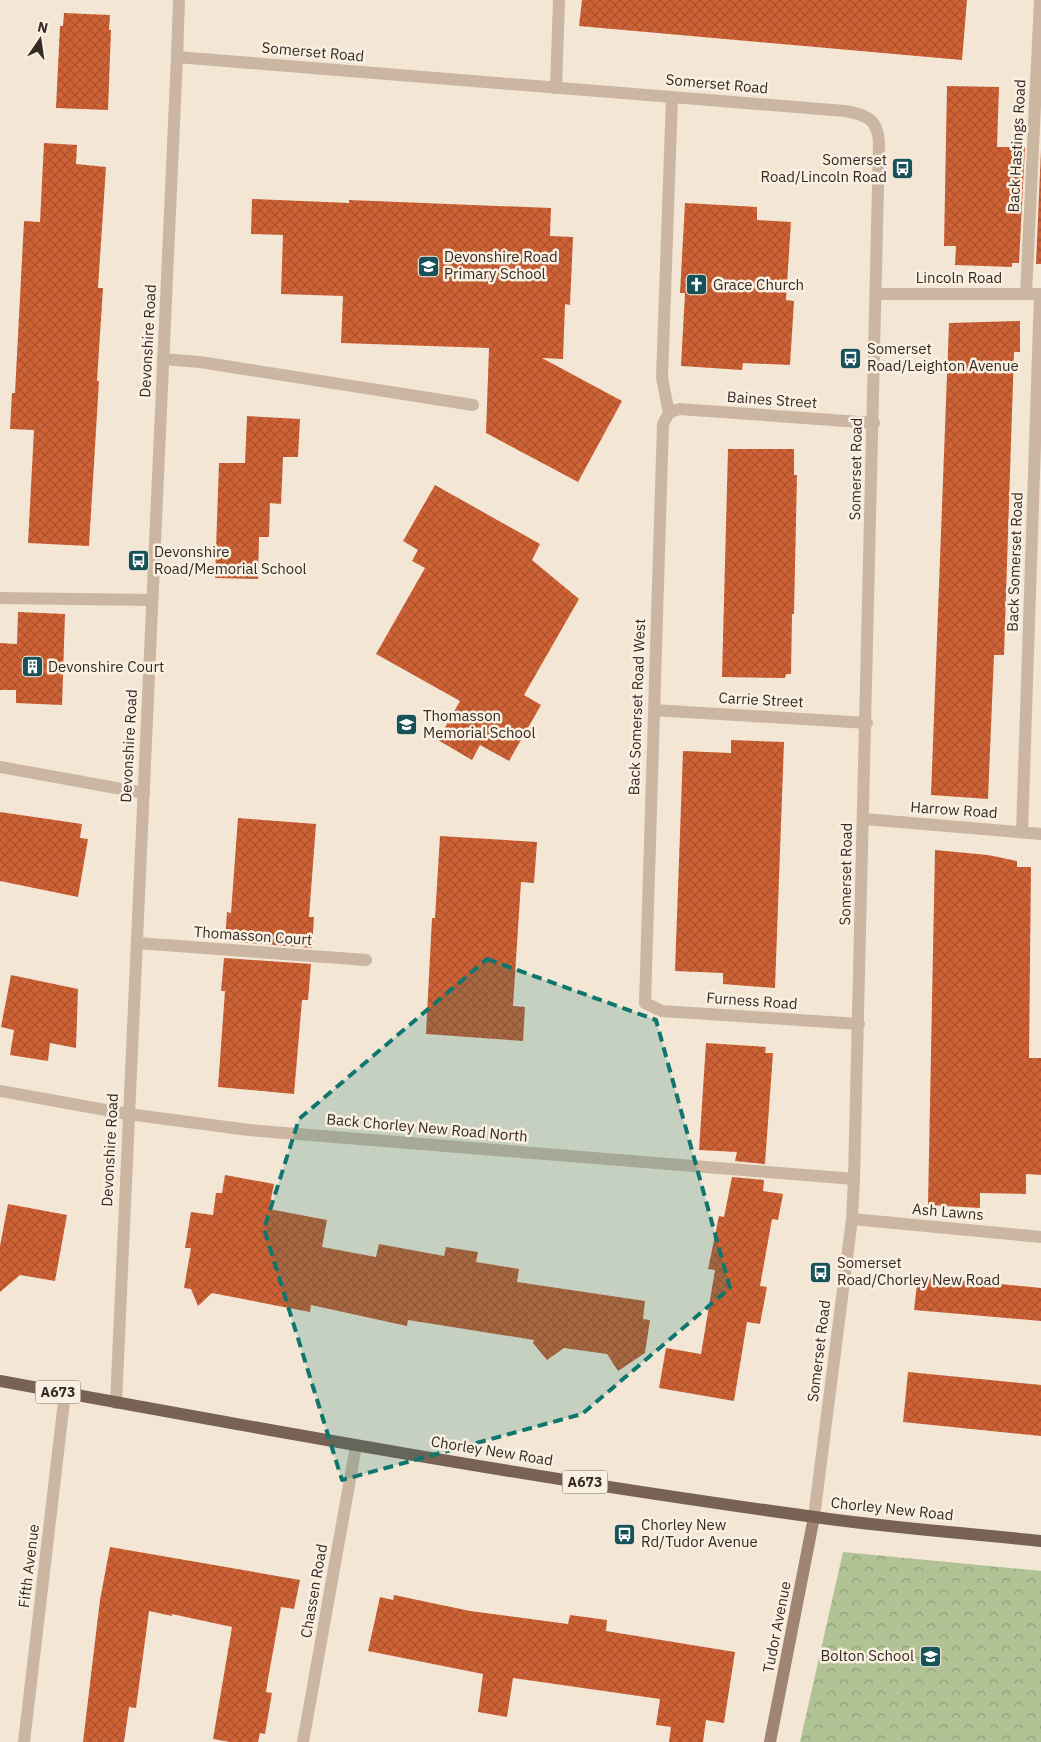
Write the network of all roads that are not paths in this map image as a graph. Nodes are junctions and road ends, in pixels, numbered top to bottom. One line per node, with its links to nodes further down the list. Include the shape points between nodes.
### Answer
1 (179, 0): 4 (street, Devonshire Road)
2 (559, 0): 5 (street)
3 (1040, 0): 8 (street, Back Hastings Road)
4 (177, 57): 5 (street, Somerset Road); 10 (street, Devonshire Road)
5 (556, 88): 6 (street, Somerset Road)
6 (672, 97): 7 (street, Somerset Road, via 845,111 868,118 876,125 879,134); 12 (street, via 662,378)
7 (877, 294): 8 (street, Lincoln Road); 13 (street, Somerset Road)
8 (1026, 294): 9 (street, Lincoln Road)
9 (1040, 294): 21 (street, Back Somerset Road)
10 (163, 359): 11 (street); 15 (street, Devonshire Road)
11 (473, 405)
12 (669, 413): 13 (street, Baines Street, via 679,409); 16 (street, Back Somerset Road West, via 663,424)
13 (874, 423): 17 (street, Somerset Road)
14 (0, 598): 15 (street)
15 (152, 600): 19 (street, Devonshire Road)
16 (654, 710): 17 (street, Carrie Street); 25 (street, Back Somerset Road West)
17 (866, 723): 20 (street, Somerset Road)
18 (0, 767): 19 (street)
19 (144, 793): 23 (street, Devonshire Road)
20 (864, 819): 21 (street, Harrow Road); 26 (street, Somerset Road)
21 (1022, 832): 22 (street, Harrow Road)
22 (1041, 834)
23 (137, 943): 24 (street, Thomasson Court); 28 (street, Devonshire Road)
24 (366, 960)
25 (645, 1003): 26 (street, Furness Road, via 662,1011)
26 (859, 1024): 29 (street, Somerset Road)
27 (0, 1092): 28 (street, Back Chorley New Road North)
28 (128, 1114): 29 (street, Back Chorley New Road North, via 249,1130); 34 (street, Devonshire Road)
29 (854, 1179): 30 (street, Somerset Road)
30 (852, 1219): 31 (street, Ash Lawns); 36 (street, Somerset Road)
31 (1041, 1237)
32 (0, 1381): 33 (main road, Chorley New Road / A673)
33 (65, 1393): 34 (main road, Chorley New Road / A673); 38 (street, Fifth Avenue)
34 (116, 1403): 35 (main road, Chorley New Road / A673)
35 (356, 1446): 36 (main road, Chorley New Road / A673); 39 (street, Chassen Road)
36 (814, 1517): 37 (main road, Chorley New Road / A673); 40 (main road, Tudor Avenue)
37 (1041, 1541)
38 (24, 1742)
39 (303, 1742)
40 (770, 1742)

